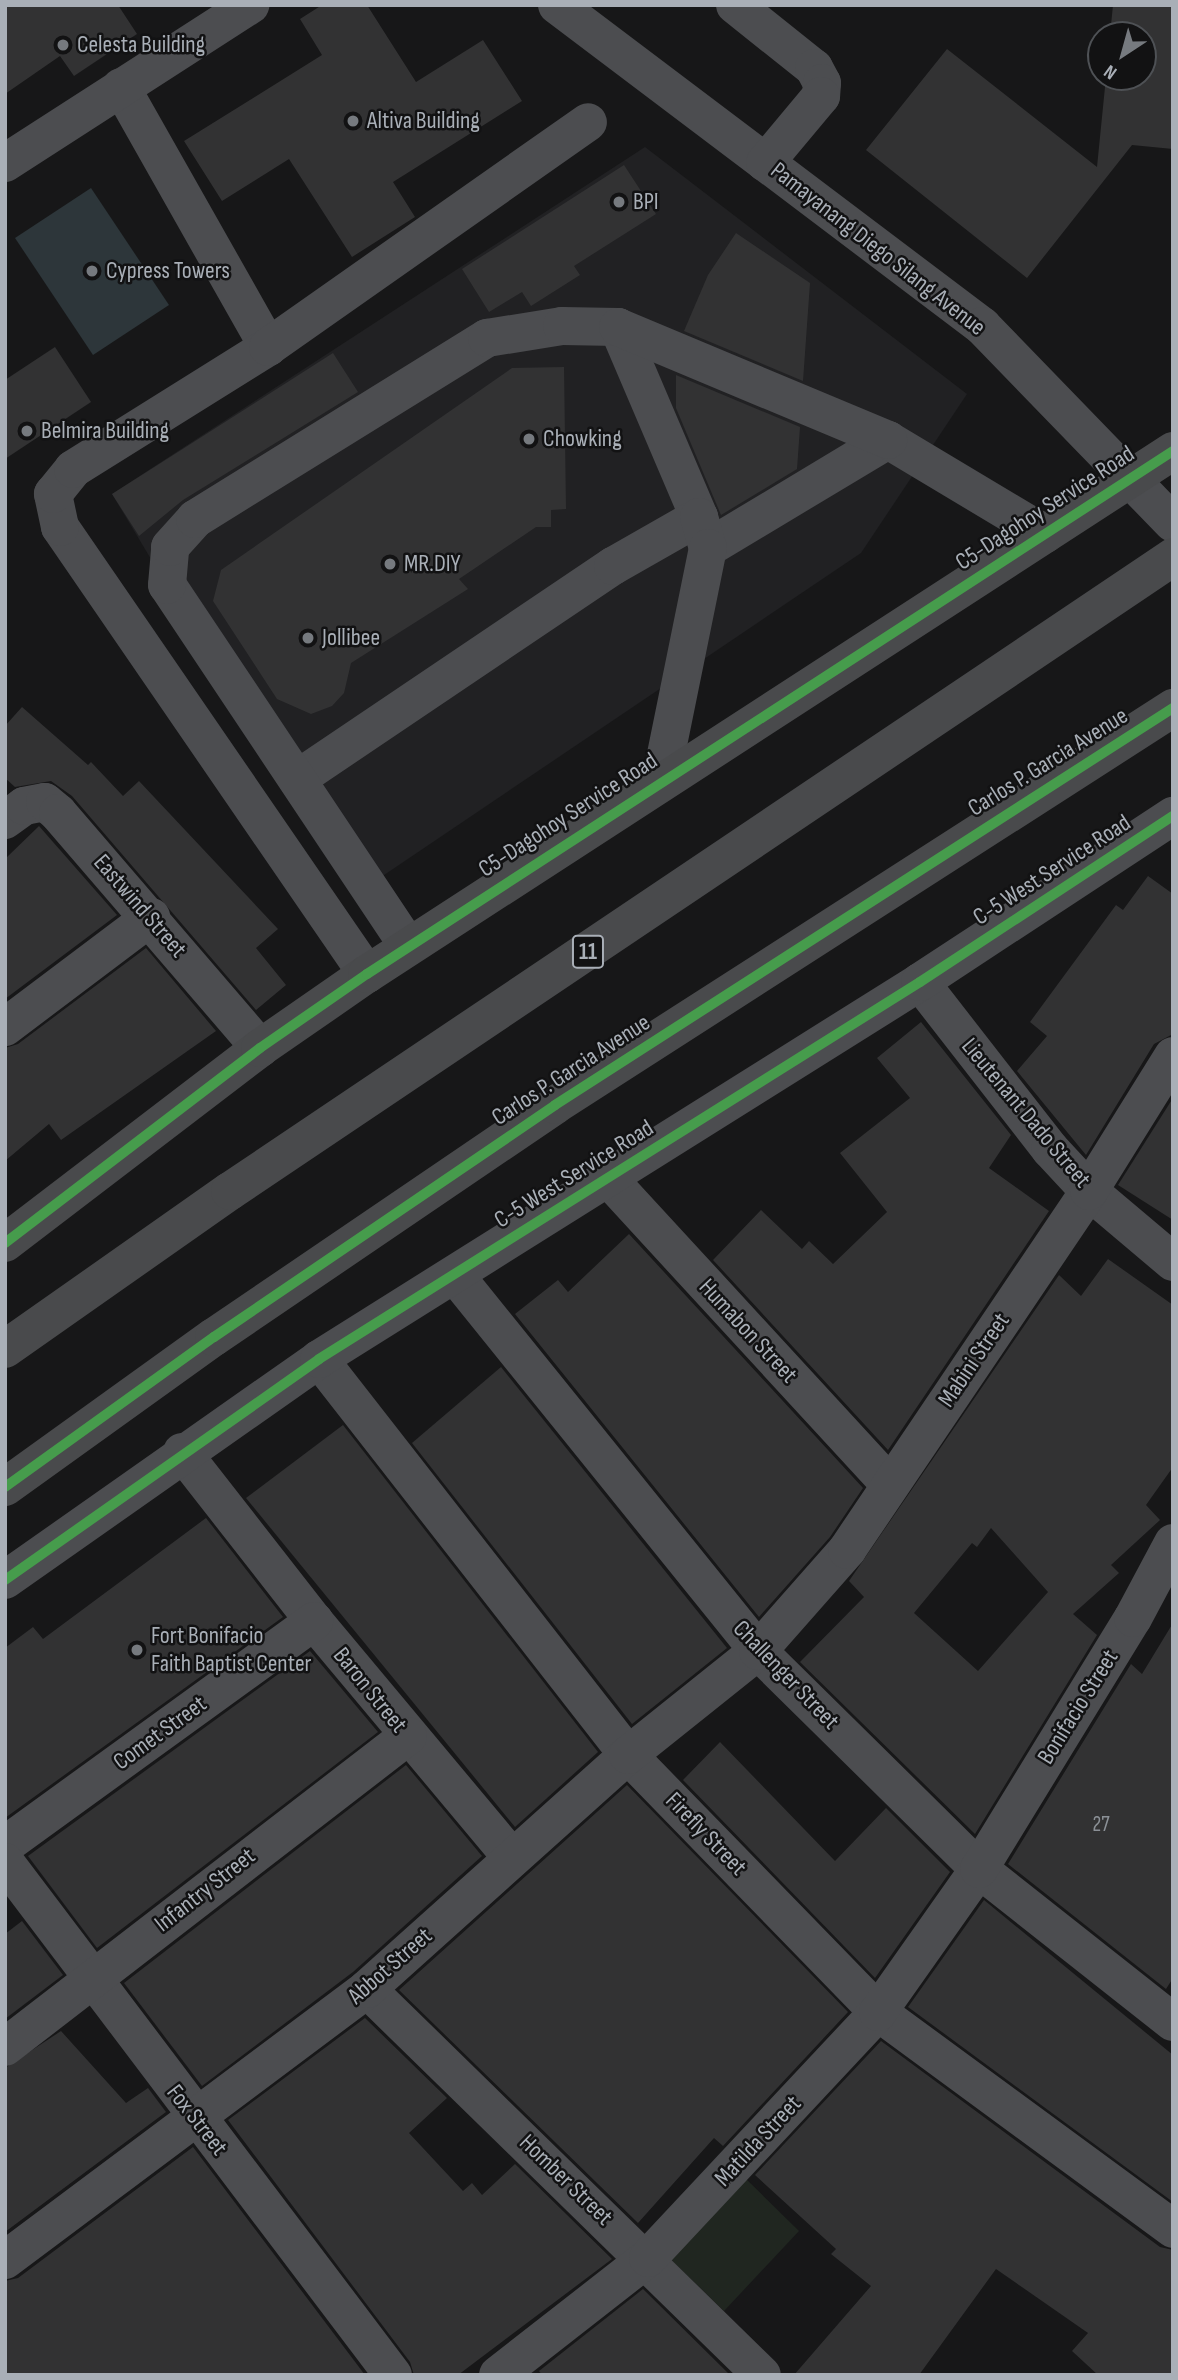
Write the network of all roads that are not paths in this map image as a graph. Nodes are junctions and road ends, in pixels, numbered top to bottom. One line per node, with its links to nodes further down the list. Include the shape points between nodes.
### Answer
1 (250, 5): 4 (street)
2 (557, 5): 7 (street, Pamayanang Diego Silang Avenue)
3 (736, 5): 7 (street, via 814,68 822,82 821,96)
4 (121, 87): 6 (street); 9 (street)
5 (588, 122): 9 (street)
6 (5, 163)
7 (765, 163): 12 (street, Pamayanang Diego Silang Avenue, via 982,326)
8 (618, 327): 10 (street); 14 (street); 18 (street, via 562,326 487,338 195,519 170,547 167,585)
9 (268, 347): 24 (street, via 73,469 53,494 60,527)
10 (888, 440): 14 (street); 15 (street)
11 (1173, 451): 12 (main road, C5-Dagohoy Service Road)
12 (1132, 479): 13 (street, Pamayanang Diego Silang Avenue); 15 (main road, C5-Dagohoy Service Road)
13 (1173, 523)
14 (703, 533): 18 (street, via 614,566); 19 (street)
15 (1045, 534): 19 (main road, C5-Dagohoy Service Road)
16 (1173, 557): 34 (main road, 11, via 230,1191)
17 (1173, 708): 38 (main road, Carlos P. Garcia Avenue, via 555,1105 214,1337)
18 (297, 779): 23 (street)
19 (661, 779): 23 (main road, C5-Dagohoy Service Road)
20 (1173, 816): 25 (street, C-5 West Service Road)
21 (5, 820): 22 (street, Eastwind Street, via 24,806 45,802)
22 (150, 917): 26 (street); 27 (street, Eastwind Street)
23 (408, 946): 24 (main road, C5-Dagohoy Service Road)
24 (366, 974): 27 (main road, C5-Dagohoy Service Road)
25 (920, 982): 29 (street, C-5 West Service Road); 30 (street, Lieutenant Dado Street)
26 (5, 1027)
27 (260, 1048): 31 (main road, C5-Dagohoy Service Road)
28 (1173, 1056): 30 (street, Mabini Street)
29 (607, 1177): 33 (street, C-5 West Service Road); 37 (street, Humabon Street)
30 (1089, 1191): 32 (street, Lieutenant Dado Street); 37 (street, Mabini Street)
31 (5, 1243)
32 (1173, 1262)
33 (455, 1275): 35 (street, C-5 West Service Road); 42 (street, Challenger Street)
34 (5, 1349)
35 (319, 1359): 36 (street, C-5 West Service Road); 44 (street, Firefly Street)
36 (183, 1452): 40 (street, C-5 West Service Road); 41 (street, Baron Street)
37 (890, 1485): 42 (street, Mabini Street, via 847,1550)
38 (5, 1487)
39 (1173, 1543): 48 (street, Bonifacio Street, via 1133,1618)
40 (5, 1580)
41 (314, 1622): 43 (street, Baron Street); 45 (street, Comet Street)
42 (758, 1651): 44 (street, Abbot Street); 48 (street, Challenger Street)
43 (408, 1736): 46 (street, Baron Street); 49 (street, Infantry Street)
44 (628, 1755): 46 (street, Abbot Street); 51 (street, Firefly Street)
45 (5, 1845)
46 (512, 1858): 50 (street, Abbot Street)
47 (5, 1862): 49 (street, Fox Street)
48 (979, 1869): 51 (street, Matilda Street); 52 (street, Challenger Street)
49 (90, 1981): 53 (street, Infantry Street); 54 (street, Fox Street)
50 (367, 1989): 54 (street, Abbot Street); 56 (street, Homber Street)
51 (878, 2012): 55 (street, Firefly Street); 56 (street, Matilda Street)
52 (1173, 2022)
53 (5, 2047)
54 (196, 2119): 57 (street, Abbot Street); 58 (street, Fox Street)
55 (1173, 2229)
56 (648, 2258): 59 (street, Matilda Street); 60 (street, Homber Street)
57 (5, 2260)
58 (393, 2375)
59 (498, 2375)
60 (762, 2375)

